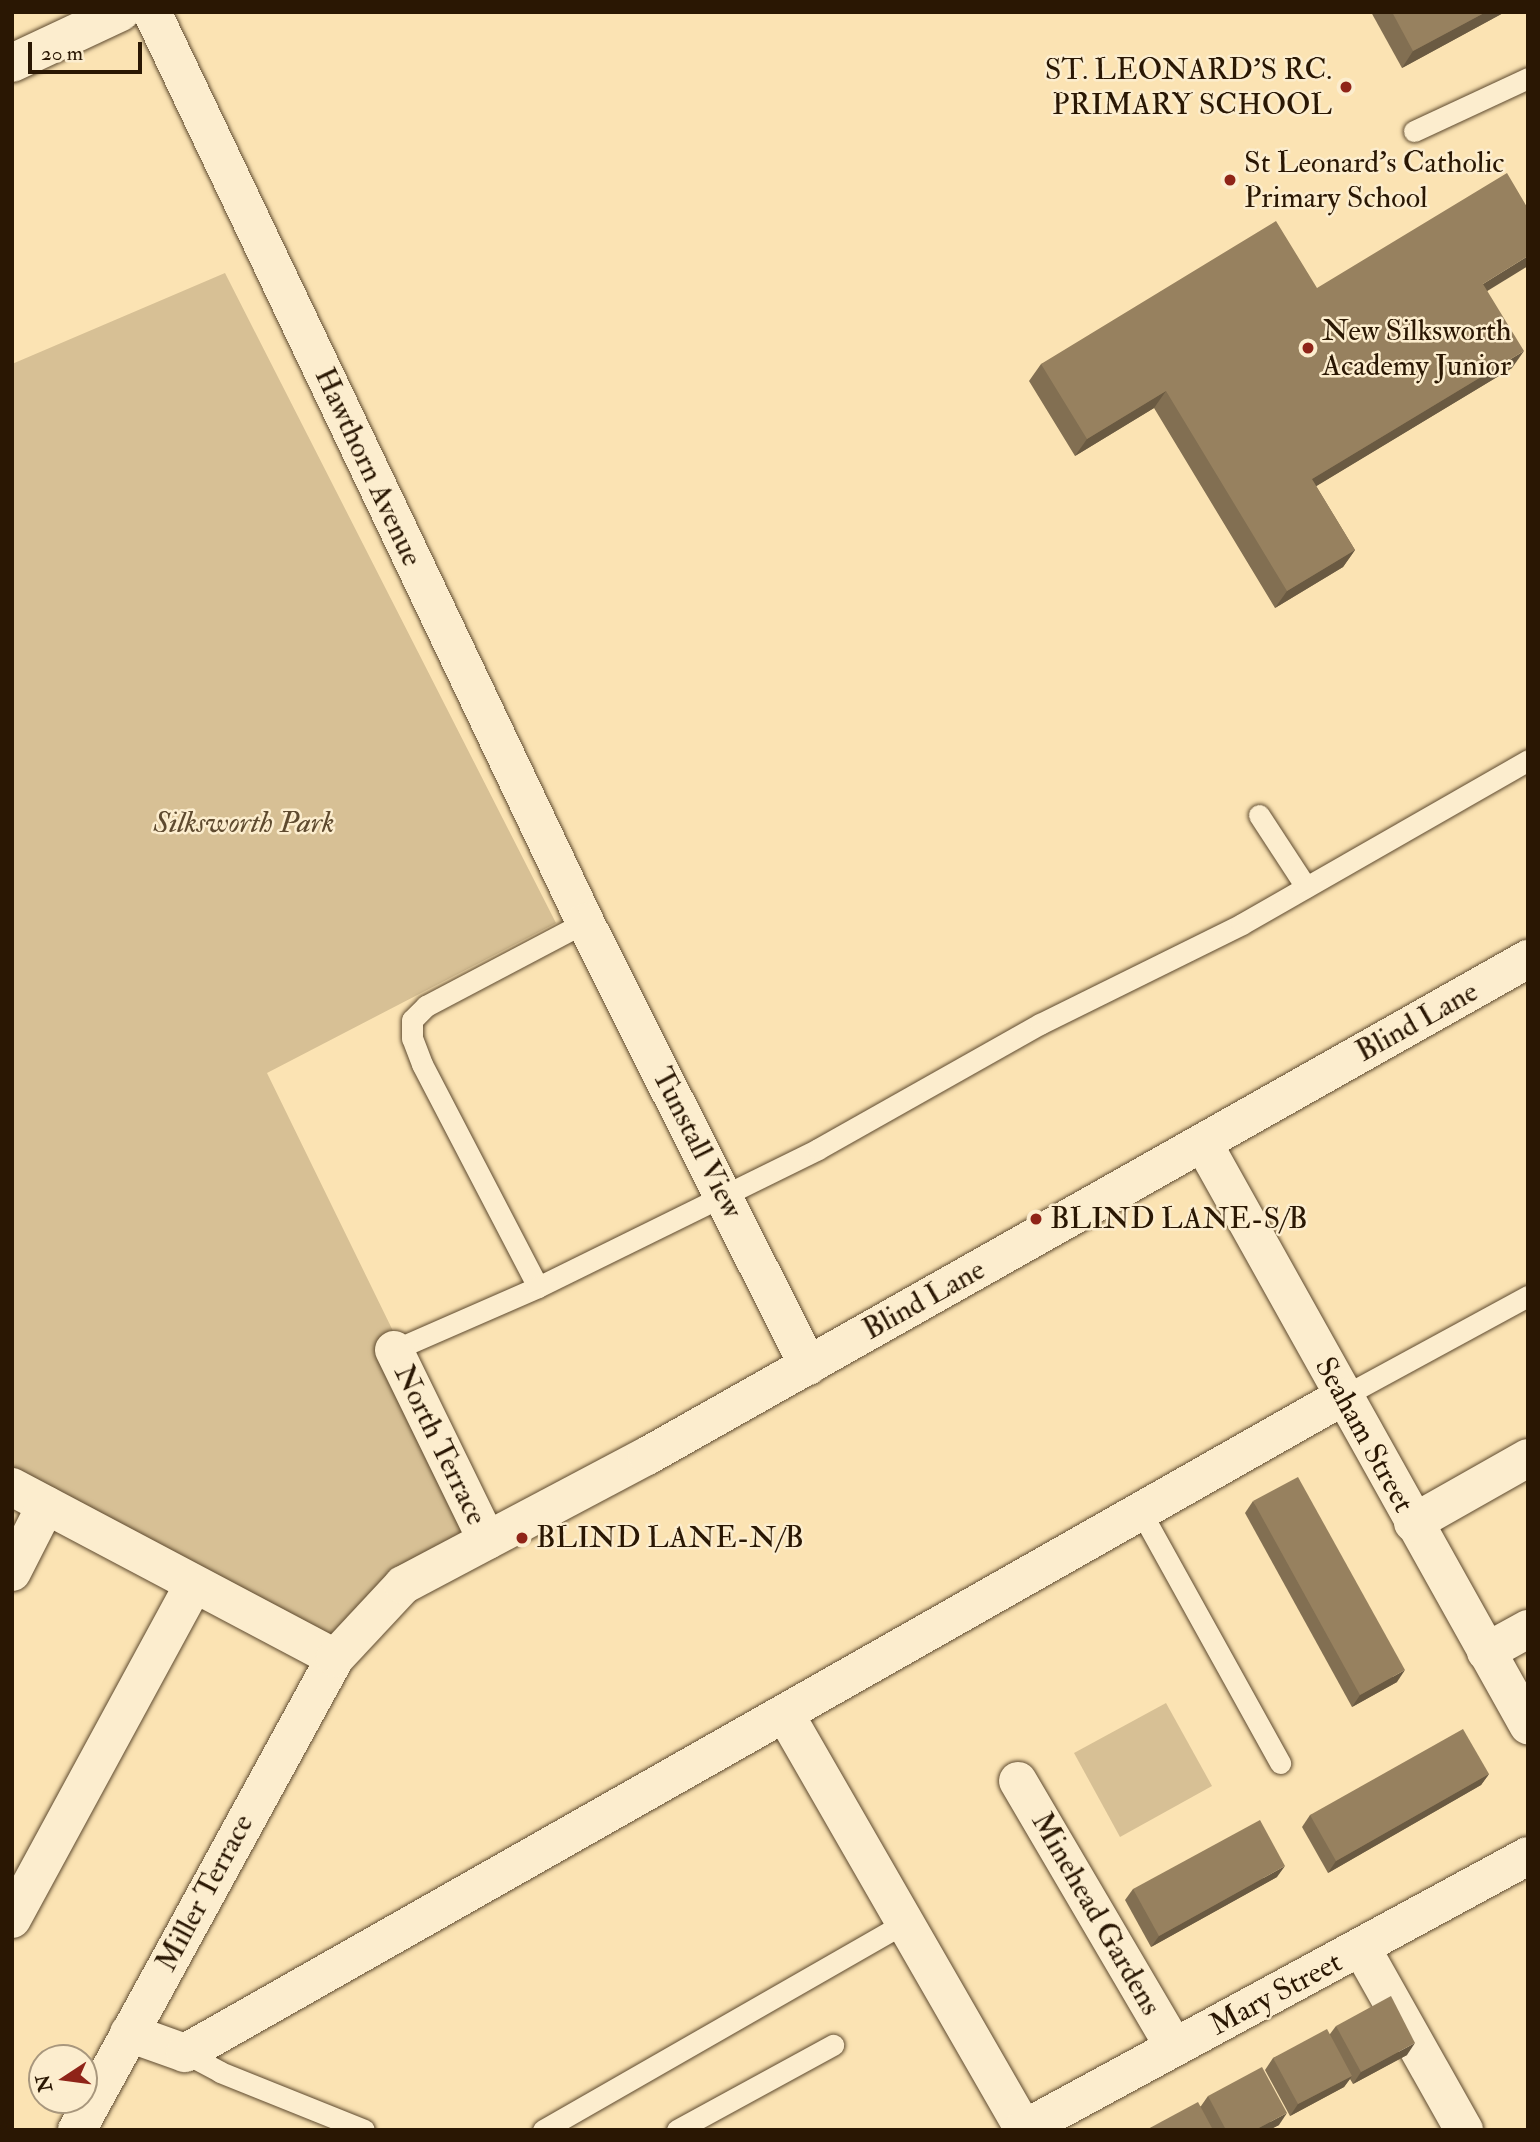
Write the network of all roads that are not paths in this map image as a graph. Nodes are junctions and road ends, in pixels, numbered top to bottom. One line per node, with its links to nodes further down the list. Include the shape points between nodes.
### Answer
1 (121, 12): 3 (street)
2 (152, 12): 9 (street, Hawthorn Avenue)
3 (12, 63)
4 (1528, 78): 5 (lane)
5 (1414, 131)
6 (1528, 760): 8 (lane)
7 (1259, 816): 8 (lane)
8 (1306, 887): 12 (lane)
9 (585, 922): 12 (street, Tunstall View); 13 (lane, via 426,1006 412,1020 412,1038 422,1065)
10 (1528, 959): 11 (street, Blind Lane)
11 (1203, 1143): 16 (street, Blind Lane); 17 (street, Seaham Street)
12 (724, 1195): 13 (lane); 16 (street, Tunstall View)
13 (538, 1287): 15 (lane)
14 (1528, 1296): 17 (lane)
15 (394, 1350): 23 (street, North Terrace)
16 (808, 1366): 23 (street, Blind Lane)
17 (1342, 1397): 21 (street); 22 (street, Seaham Street)
18 (1528, 1458): 22 (street)
19 (12, 1488): 20 (street)
20 (46, 1505): 24 (street); 25 (street)
21 (1141, 1512): 29 (street); 31 (lane)
22 (1413, 1523): 27 (street, Seaham Street)
23 (487, 1541): 28 (street, Blind Lane, via 403,1585)
24 (12, 1572)
25 (194, 1584): 28 (street); 34 (street)
26 (1528, 1629): 27 (street)
27 (1486, 1652): 30 (street, Seaham Street)
28 (335, 1658): 37 (street, Miller Terrace)
29 (785, 1714): 35 (street, Mary Street); 40 (street)
30 (1528, 1725)
31 (1280, 1763)
32 (1018, 1781): 39 (street, Minehead Gardens)
33 (1528, 1856): 36 (street, Mary Street)
34 (12, 1919)
35 (905, 1923): 41 (street, Mary Street); 45 (lane)
36 (1362, 1948): 39 (street, Mary Street); 42 (street)
37 (129, 2033): 40 (street); 43 (street, Miller Terrace)
38 (833, 2045): 46 (lane)
39 (1174, 2048): 41 (street, Mary Street)
40 (185, 2053): 44 (lane, via 220,2073)
41 (1023, 2129)
42 (1461, 2129)
43 (77, 2130)
44 (364, 2130)
45 (543, 2130)
46 (677, 2130)

